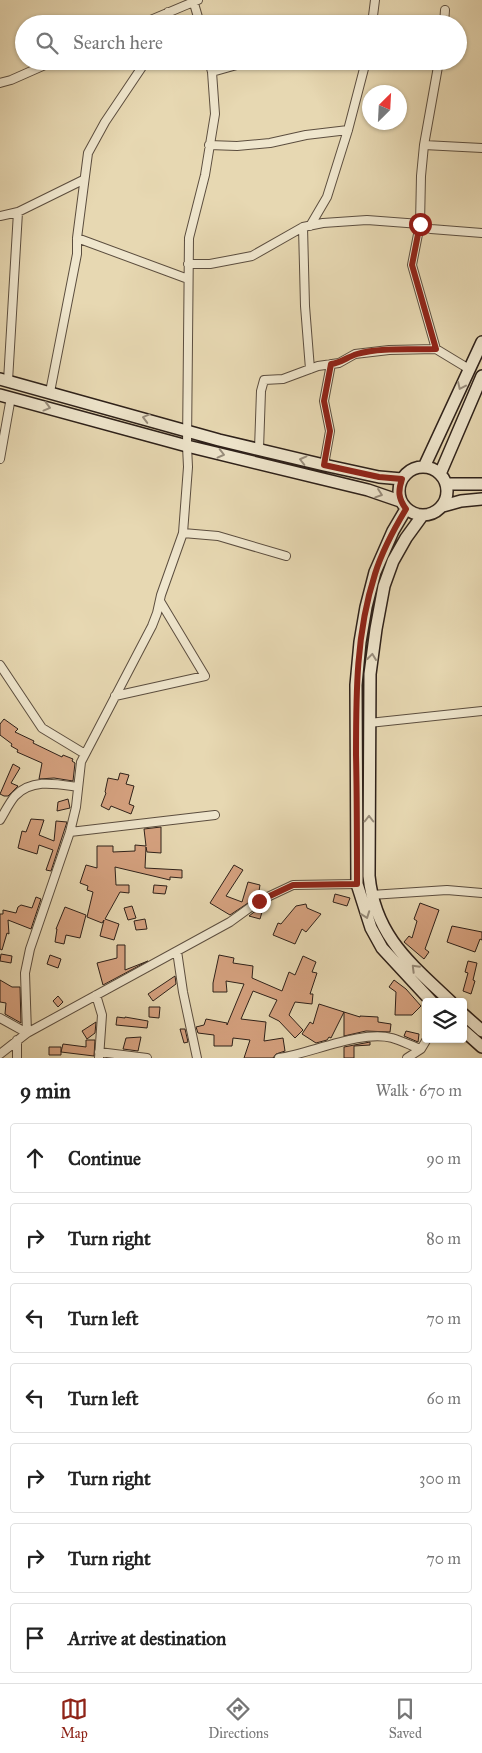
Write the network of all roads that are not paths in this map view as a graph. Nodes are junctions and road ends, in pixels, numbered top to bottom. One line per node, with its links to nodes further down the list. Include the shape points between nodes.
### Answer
1 (375, 0): 8 (street)
2 (195, 1): 4 (street); 7 (street)
3 (445, 10): 9 (street)
4 (168, 12): 5 (street); 6 (street)
5 (161, 15)
6 (167, 15)
7 (198, 15)
8 (373, 15)
9 (445, 15)
10 (34, 70): 16 (street)
11 (140, 70): 21 (street, via 104,122 88,153)
12 (219, 70): 15 (street)
13 (364, 70): 17 (street)
14 (437, 70): 18 (street)
15 (212, 72): 19 (street, via 215,114)
16 (0, 82)
17 (348, 130): 19 (street, via 270,144); 25 (street, via 327,198)
18 (424, 144): 20 (street); 24 (street)
19 (210, 145): 28 (street, via 189,238)
20 (482, 148)
21 (84, 180): 22 (street); 27 (street)
22 (18, 212): 23 (street); 36 (street)
23 (0, 216)
24 (420, 224): 25 (street, via 367,220); 26 (street, via 432,229); 31 (street, via 412,265)
25 (307, 226): 28 (street, via 252,256 210,264); 33 (street, via 305,306)
26 (482, 233)
27 (77, 238): 29 (street); 37 (street)
28 (188, 264): 29 (street)
29 (188, 279): 39 (street)
30 (482, 342): 34 (street)
31 (436, 349): 32 (street, via 356,354); 34 (street)
32 (331, 364): 33 (street); 43 (street, via 324,401 330,431)
33 (310, 369): 41 (street, via 264,380)
34 (469, 369): 44 (street, one-way to 44)
35 (482, 376): 46 (street)
36 (4, 380): 37 (street)
37 (50, 392): 39 (street, one-way to 37)
38 (5, 396): 40 (street, one-way to 40); 42 (street)
39 (188, 430): 40 (street); 41 (street)
40 (187, 446): 49 (street, one-way to 49, via 368,490); 52 (street)
41 (259, 449): 43 (street, one-way to 41)
42 (0, 460)
43 (324, 465): 45 (street)
44 (424, 467): 45 (street, via 411,470); 46 (street, via 433,469)
45 (402, 479): 49 (street, via 398,490)
46 (443, 479): 47 (street); 50 (street, via 447,496)
47 (482, 484)
48 (482, 499): 50 (street, via 461,500)
49 (403, 505): 51 (street); 64 (street, via 375,572 360,642 356,695)
50 (443, 506): 51 (street, via 434,514)
51 (422, 516): 58 (street, one-way to 51, via 370,674 384,586 393,561)
52 (183, 533): 53 (street, via 218,536); 54 (street)
53 (286, 556)
54 (160, 601): 56 (street, via 152,626); 56 (street, via 205,676)
55 (0, 665): 59 (street, via 42,728)
56 (115, 696): 59 (street)
57 (482, 711): 58 (street)
58 (369, 723): 66 (street, one-way to 58)
59 (85, 754): 60 (street)
60 (78, 787): 62 (street, via 33,785 15,796); 63 (street)
61 (215, 815): 63 (street)
62 (0, 820)
63 (70, 832): 74 (street, via 30,949 25,973)
64 (357, 884): 67 (street, via 293,885 259,901 230,922); 69 (street, one-way to 69, via 371,928 382,948)
65 (482, 893): 66 (street, via 447,890)
66 (371, 895): 70 (street, one-way to 66, via 397,948 378,918)
67 (177, 951): 68 (street); 84 (street)
68 (96, 995): 74 (street); 81 (street, via 102,1015)
69 (428, 998)
70 (446, 998)
71 (0, 1018): 74 (street)
72 (467, 1018): 73 (street)
73 (482, 1031)
74 (27, 1033): 76 (street)
75 (467, 1034): 78 (street)
76 (17, 1040): 80 (street); 82 (street)
77 (425, 1043): 79 (street)
78 (482, 1047)
79 (421, 1049): 85 (street, via 391,1038 372,1037); 86 (street)
80 (0, 1054)
81 (99, 1055): 83 (street)
82 (17, 1058)
83 (148, 1058)
84 (197, 1058)
85 (279, 1058)
86 (407, 1058)

